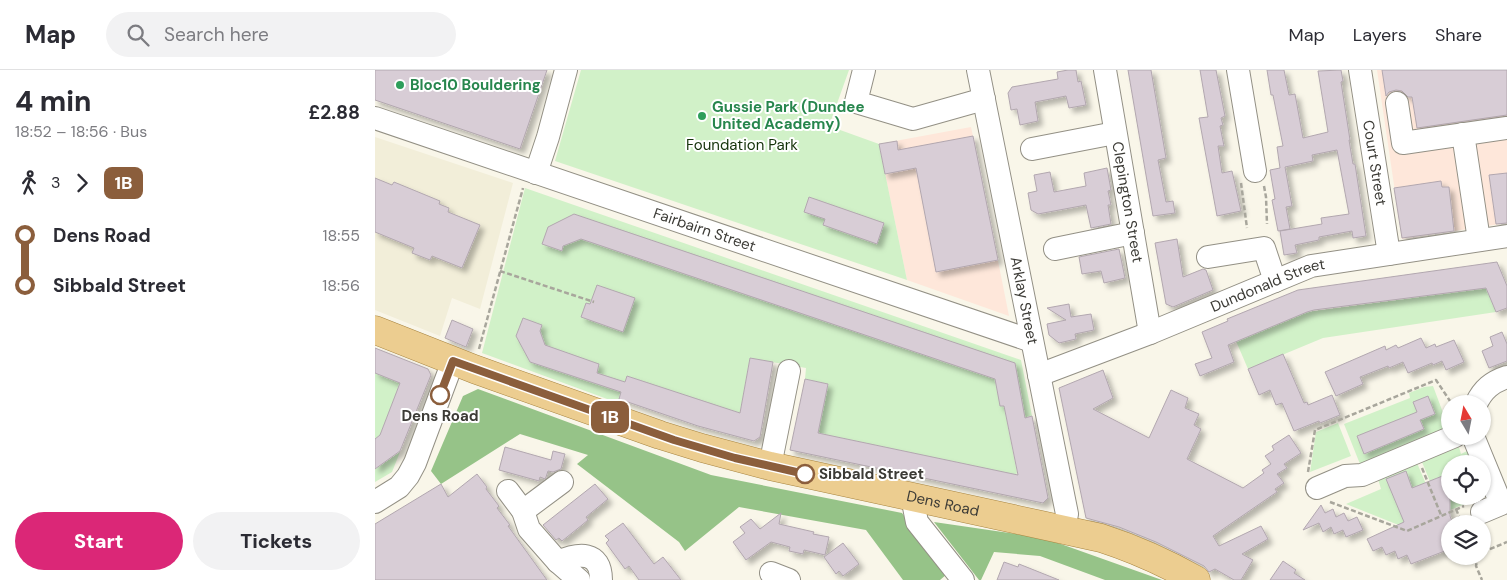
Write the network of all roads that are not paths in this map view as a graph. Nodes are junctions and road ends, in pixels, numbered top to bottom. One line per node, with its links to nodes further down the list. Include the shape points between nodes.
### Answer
1 (566, 70): 14 (street, via 548,138)
2 (864, 70): 7 (street, via 856,102 913,119)
3 (978, 70): 7 (street, Arklay Street)
4 (1105, 70): 11 (street, Clepington Street)
5 (1237, 70): 15 (street)
6 (1361, 70): 20 (street, Court Street)
7 (984, 99): 25 (street, Arklay Street)
8 (1397, 103): 12 (street, via 1403,143)
9 (375, 118): 14 (street, Fairbairn Street)
10 (1507, 128): 12 (street)
11 (1115, 133): 13 (street); 16 (street, Clepington Street)
12 (1463, 134): 18 (street)
13 (1032, 148)
14 (532, 171): 25 (street, Fairbairn Street)
15 (1255, 171)
16 (1133, 233): 19 (street); 24 (street, Clepington Street)
17 (1507, 237): 18 (street, Dundonald Street)
18 (1479, 240): 20 (street, Dundonald Street)
19 (1055, 249)
20 (1389, 254): 22 (street, Dundonald Street, via 1311,266)
21 (1208, 257): 22 (street, via 1264,248)
22 (1275, 281): 24 (street, Dundonald Street)
23 (375, 330): 26 (main road, Dens Road)
24 (1150, 333): 28 (street, Dundonald Street)
25 (1032, 341): 28 (street, Arklay Street)
26 (464, 365): 33 (main road, Dens Road, via 660,435); 38 (street, via 408,476 399,487)
27 (789, 371): 33 (street)
28 (1039, 375): 41 (street, Arklay Street, via 1067,514)
29 (1507, 377): 30 (street, via 1494,382)
30 (1481, 395)
31 (1441, 442): 35 (street, via 1362,475 1345,476)
32 (1477, 445): 40 (street, via 1501,504)
33 (770, 466): 37 (main road, Dens Road)
34 (561, 482): 39 (street)
35 (1317, 488)
36 (508, 491): 39 (street)
37 (912, 498): 41 (main road, Dens Road); 45 (street, via 917,522)
38 (375, 502)
39 (523, 511): 42 (street, via 529,530)
40 (1482, 512)
41 (1063, 530): 46 (main road, Dens Road, via 1136,550)
42 (558, 562): 43 (street); 44 (street, via 585,555 594,559 600,568)
43 (579, 580)
44 (601, 580)
45 (963, 580)
46 (1196, 580)

